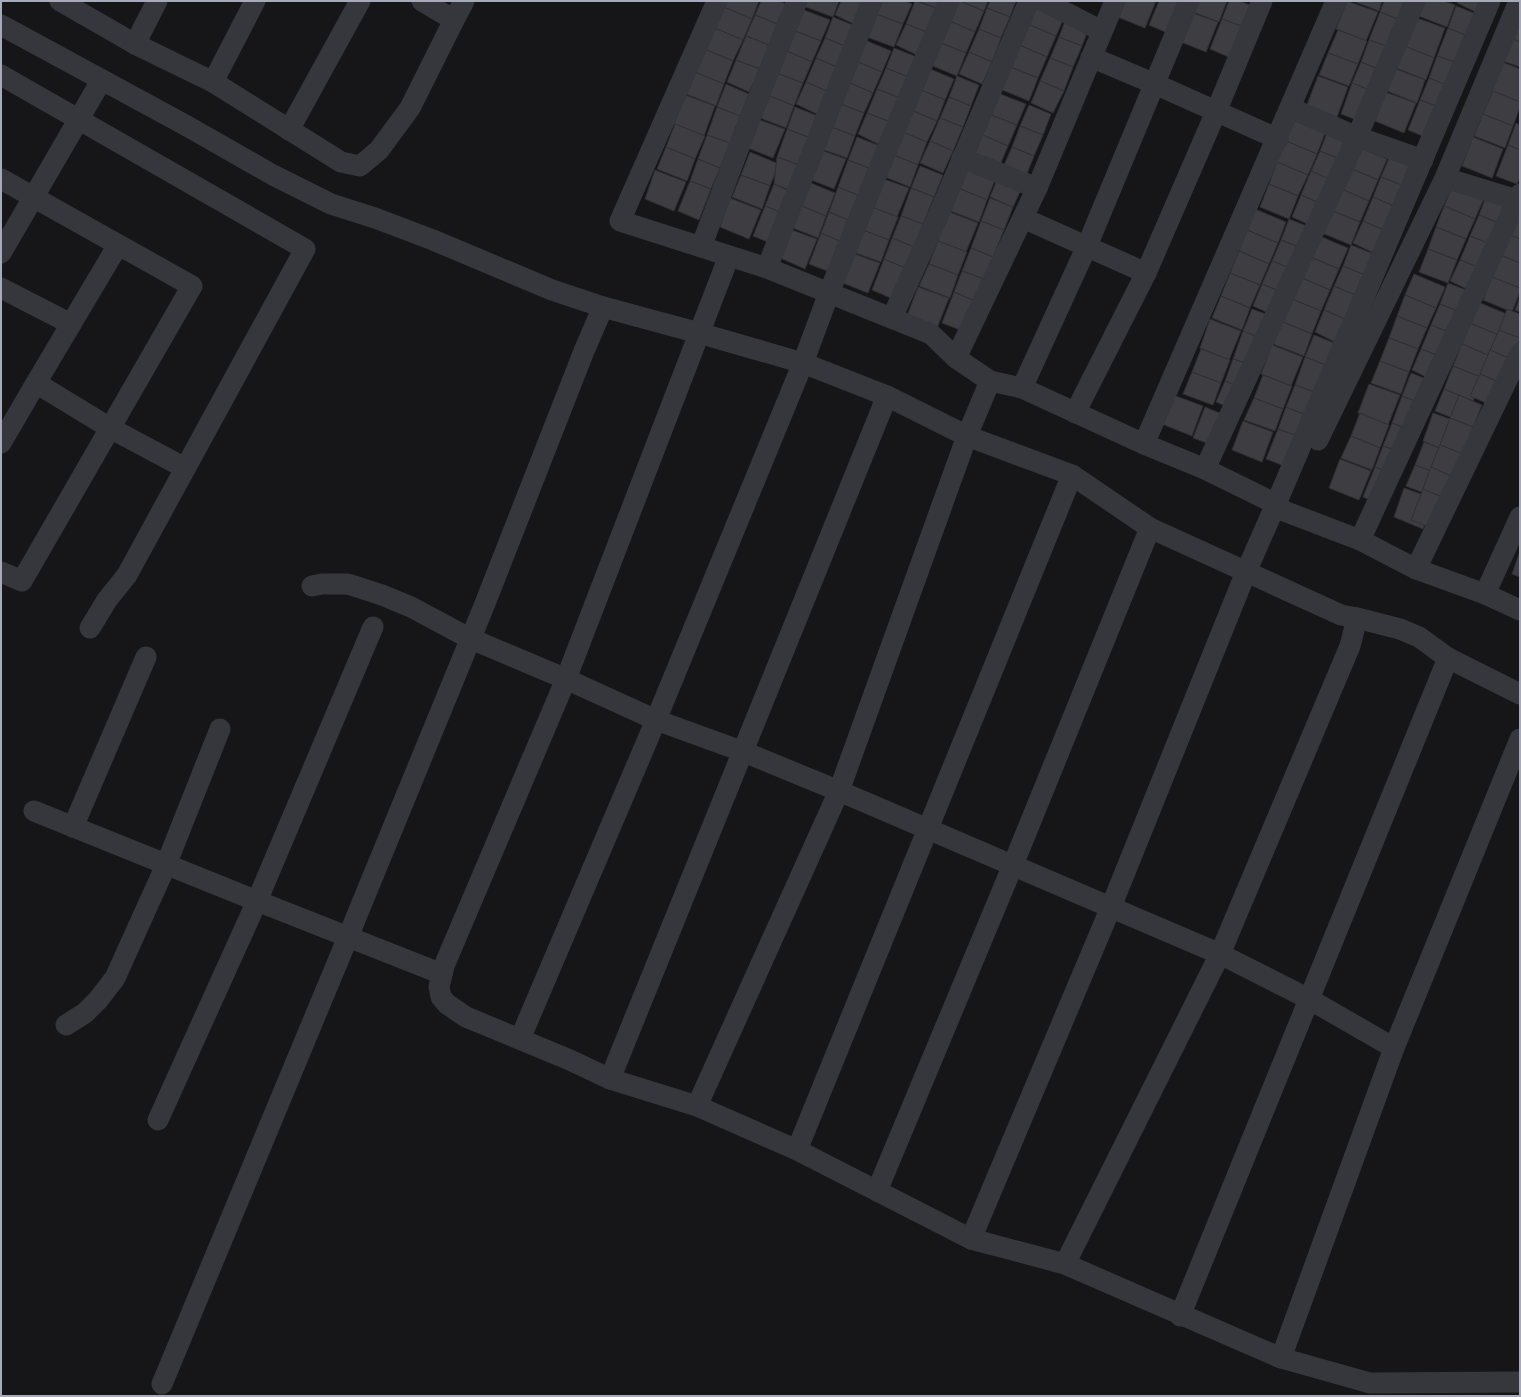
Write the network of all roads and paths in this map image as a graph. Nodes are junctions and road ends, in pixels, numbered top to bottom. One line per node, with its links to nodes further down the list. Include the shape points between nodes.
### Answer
1 (60, 1): 23 (street)
2 (157, 1): 23 (street)
3 (255, 1): 27 (street)
4 (360, 1): 32 (street)
5 (422, 1): 20 (street)
6 (464, 1): 20 (street)
7 (717, 1): 45 (street, via 620,221)
8 (797, 1): 45 (street)
9 (872, 1): 48 (street)
10 (949, 1): 51 (street)
11 (1029, 1): 35 (street)
12 (1043, 1): 22 (street)
13 (1115, 1): 22 (street)
14 (1189, 1): 28 (street)
15 (1262, 1): 30 (street)
16 (1336, 1): 29 (street)
17 (1415, 1): 33 (street)
18 (1490, 1): 36 (street)
19 (1519, 1): 37 (street)
20 (454, 20): 32 (street, via 410,108 380,150 360,166 341,162)
21 (1, 25): 26 (street)
22 (1102, 31): 24 (street)
23 (135, 44): 27 (street)
24 (1091, 57): 28 (street); 39 (street)
25 (1, 75): 31 (street)
26 (101, 81): 31 (street); 52 (street, via 331,204 397,226 552,290)
27 (213, 82): 32 (street)
28 (1155, 84): 30 (street); 44 (street)
29 (1290, 108): 33 (street); 34 (street)
30 (1216, 112): 34 (street); 49 (street)
31 (80, 119): 40 (street); 68 (street, via 305,249)
32 (289, 130)
33 (1357, 136): 36 (street); 69 (street)
34 (1278, 138): 67 (street)
35 (962, 158): 39 (street); 53 (street)
36 (1423, 160): 71 (street)
37 (1445, 178): 41 (street); 71 (street)
38 (1, 179): 40 (street)
39 (1037, 188): 42 (street)
40 (35, 197): 43 (street); 46 (street)
41 (1519, 198): 74 (street)
42 (1023, 218): 44 (street); 57 (street)
43 (118, 245): 54 (street); 64 (street, via 192,286)
44 (1087, 246): 49 (street); 61 (street)
45 (702, 247): 47 (street)
46 (1, 253)
47 (729, 256): 48 (street); 55 (street)
48 (766, 268): 51 (street)
49 (1146, 273): 63 (street)
50 (1, 288): 54 (street)
51 (829, 292): 53 (street); 58 (street)
52 (603, 307): 55 (street); 84 (street)
53 (892, 318): 57 (street, via 931,334)
54 (71, 324): 60 (street)
55 (699, 333): 58 (street); 87 (street)
56 (1520, 353): 75 (street)
57 (956, 358): 59 (street)
58 (803, 363): 62 (street); 89 (street)
59 (990, 381): 61 (street); 65 (street)
60 (36, 382): 64 (street); 66 (street)
61 (1022, 388): 63 (street)
62 (887, 396): 65 (street); 92 (street)
63 (1075, 413): 67 (street)
64 (110, 428): 68 (street); 76 (street, via 22,581)
65 (967, 436): 70 (street); 93 (street)
66 (1, 441)
67 (1144, 444): 69 (street)
68 (185, 468): 83 (street, via 127,575 107,600)
69 (1205, 469): 71 (street)
70 (1072, 475): 73 (street); 96 (street)
71 (1280, 508): 74 (street); 77 (street)
72 (1520, 517): 79 (street)
73 (1150, 528): 77 (street); 98 (street)
74 (1360, 540): 75 (street)
75 (1416, 569): 79 (street)
76 (1, 572)
77 (1246, 572): 81 (street, via 1341,615); 100 (street)
78 (312, 586): 84 (street, via 348,584 382,595 411,607)
79 (1485, 594): 80 (street)
80 (1520, 610)
81 (1357, 618): 86 (street, via 1419,637); 102 (street, via 1346,653)
82 (373, 627): 99 (street)
83 (90, 628)
84 (469, 638): 87 (street); 101 (street)
85 (146, 657): 95 (street)
86 (1448, 658): 88 (street); 104 (street)
87 (566, 679): 89 (street); 103 (street)
88 (1520, 694)
89 (656, 720): 92 (street); 106 (street)
90 (220, 730): 97 (street)
91 (1520, 740): 107 (street)
92 (744, 752): 93 (street); 108 (street)
93 (839, 791): 96 (street); 109 (street)
94 (34, 811): 95 (street)
95 (73, 827): 97 (street)
96 (928, 828): 98 (street); 111 (street)
97 (166, 865): 99 (street); 105 (street, via 115,978 94,1005)
98 (1013, 865): 100 (street); 112 (street)
99 (256, 901): 101 (street); 110 (street)
100 (1111, 907): 102 (street); 113 (street)
101 (348, 937): 103 (street); 118 (street)
102 (1220, 954): 104 (street); 114 (street)
103 (442, 974): 106 (street, via 439,987 441,997 448,1004 466,1017)
104 (1309, 999): 107 (street); 115 (street)
105 (66, 1025)
106 (520, 1039): 108 (street)
107 (1394, 1048): 116 (street)
108 (610, 1079): 109 (street)
109 (697, 1106): 111 (street)
110 (158, 1120)
111 (797, 1150): 112 (street)
112 (877, 1191): 113 (street)
113 (971, 1239): 114 (street)
114 (1065, 1264): 115 (street)
115 (1180, 1316): 116 (street)
116 (1281, 1358): 117 (street, via 1370,1384)
117 (1520, 1382)
118 (162, 1384)

